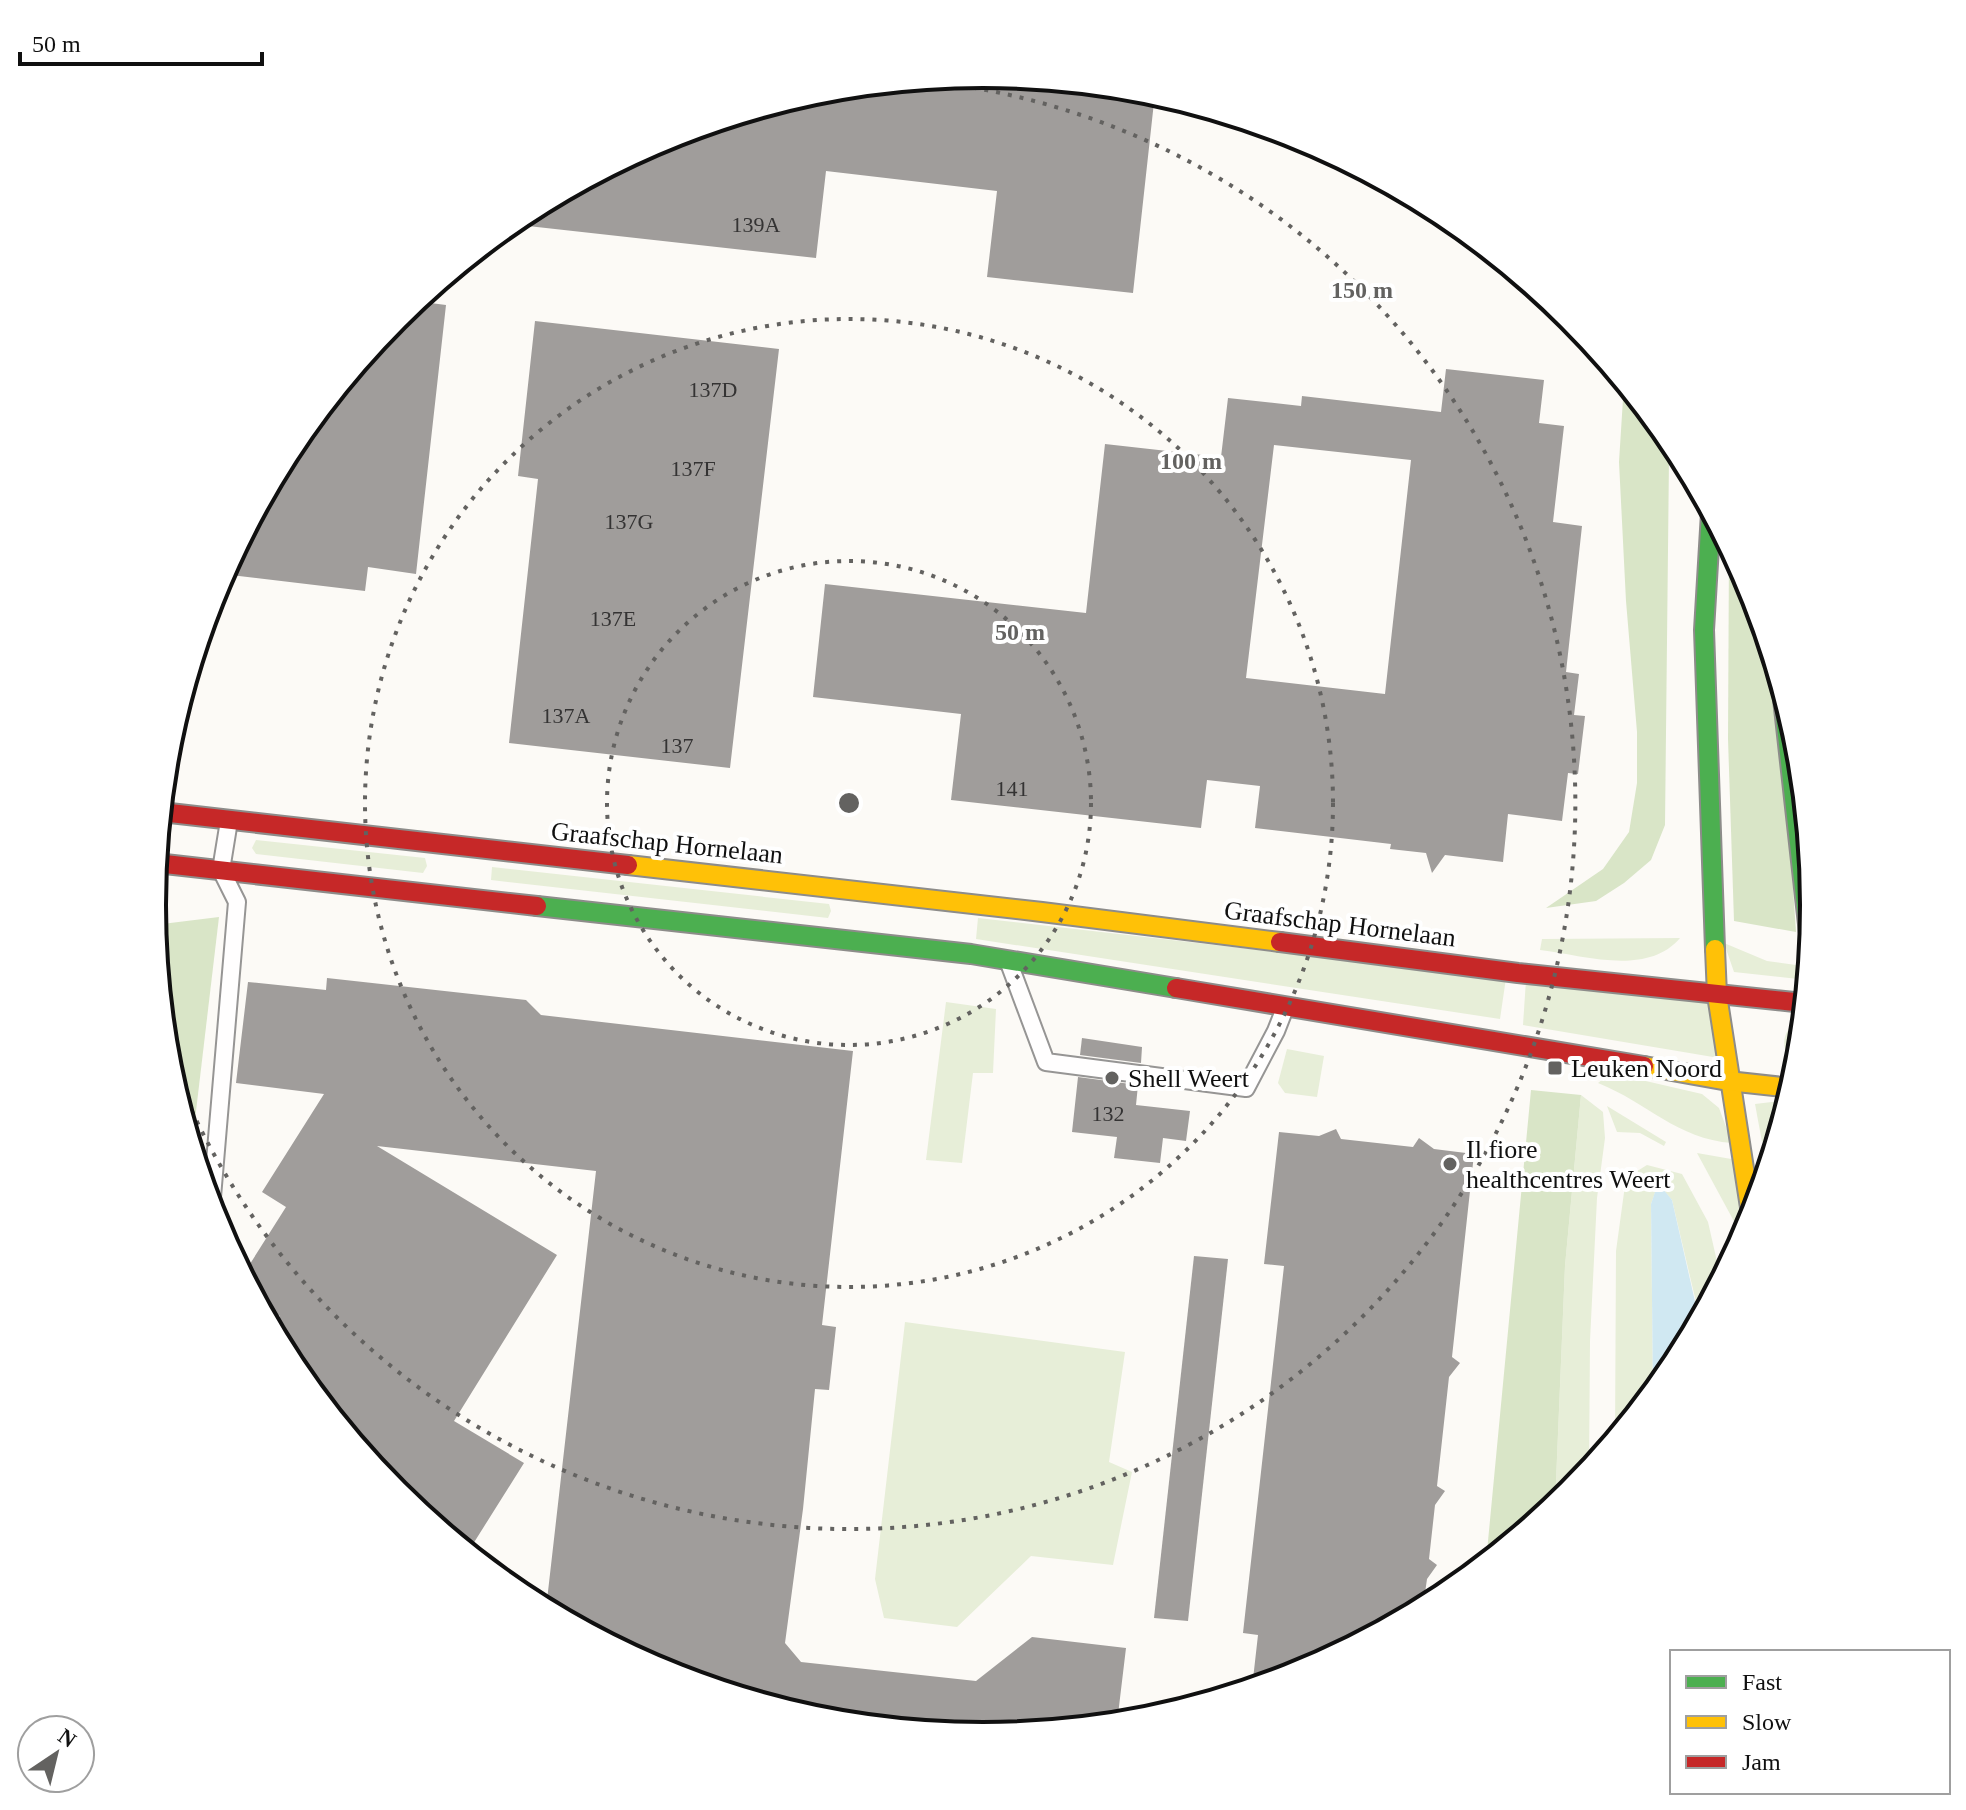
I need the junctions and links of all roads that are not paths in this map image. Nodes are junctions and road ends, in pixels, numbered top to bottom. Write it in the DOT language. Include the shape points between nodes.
graph roads {
  1 [pos="1710,532"];
  2 [pos="172,813"];
  3 [pos="229,819"];
  4 [pos="168,864"];
  5 [pos="221,870"];
  6 [pos="1008,961"];
  7 [pos="1717,995"];
  8 [pos="1794,1002"];
  9 [pos="1286,1005"];
  10 [pos="1728,1081"];
  11 [pos="1779,1087"];
  12 [pos="213,1180"];
  13 [pos="1747,1193"];
  1 -- 7 [label="street" via="1704,630"];
  2 -- 3 [label="street, Graafschap Hornelaan"];
  3 -- 5 [label="lane"];
  3 -- 7 [label="street, Graafschap Hornelaan" via="457,852"];
  4 -- 5 [label="street"];
  5 -- 6 [label="street" via="454,889 864,936"];
  5 -- 12 [label="lane" via="237,902"];
  6 -- 9 [label="street"];
  6 -- 9 [label="lane" via="1046,1062 1246,1088"];
  7 -- 8 [label="street, Graafschap Hornelaan"];
  7 -- 10 [label="street"];
  9 -- 10 [label="street"];
  10 -- 11 [label="street"];
  10 -- 13 [label="street"];
}
